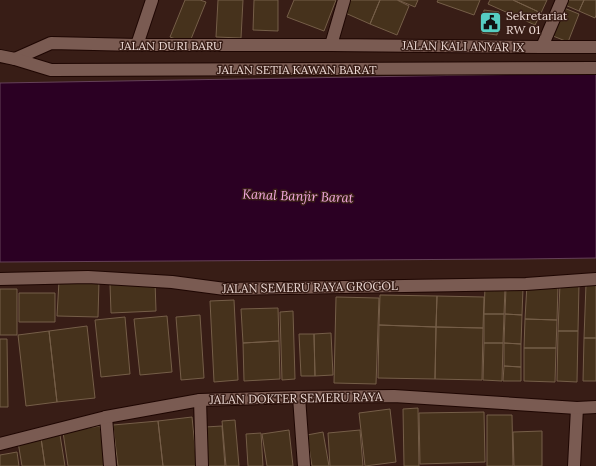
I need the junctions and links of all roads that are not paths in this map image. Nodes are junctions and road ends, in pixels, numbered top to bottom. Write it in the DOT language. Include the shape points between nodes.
graph roads {
  1 [pos="152,0"];
  2 [pos="344,0"];
  3 [pos="562,0"];
  4 [pos="331,44"];
  5 [pos="137,45"];
  6 [pos="542,47"];
  7 [pos="596,47"];
  8 [pos="0,56"];
  9 [pos="14,59"];
  10 [pos="596,68"];
  11 [pos="0,279"];
  12 [pos="596,279"];
  13 [pos="299,397"];
  14 [pos="200,400"];
  15 [pos="596,407"];
  16 [pos="577,408"];
  17 [pos="106,417"];
  18 [pos="0,444"];
  19 [pos="110,466"];
  20 [pos="202,466"];
  21 [pos="304,466"];
  22 [pos="574,466"];
  1 -- 5 [label="street"];
  2 -- 4 [label="street"];
  3 -- 6 [label="street"];
  4 -- 5 [label="street, JALAN DURI BARU"];
  4 -- 6 [label="street, JALAN KALI ANYAR IX"];
  5 -- 9 [label="street, JALAN DURI BARU" via="51,43"];
  6 -- 7 [label="street, JALAN KALI ANYAR IX"];
  8 -- 9 [label="street, JALAN SETIA KAWAN BARAT"];
  9 -- 10 [label="street, JALAN SETIA KAWAN BARAT" via="51,70"];
  11 -- 12 [label="street, JALAN SEMERU RAYA GROGOL" via="88,277 172,282 225,289 526,284"];
  13 -- 14 [label="street, JALAN DOKTER SEMERU RAYA"];
  13 -- 16 [label="street, JALAN DOKTER SEMERU RAYA" via="394,396"];
  13 -- 21 [label="street"];
  14 -- 17 [label="street, JALAN DOKTER SEMERU RAYA"];
  14 -- 20 [label="street"];
  15 -- 16 [label="street, JALAN DOKTER SEMERU RAYA"];
  16 -- 22 [label="street"];
  17 -- 18 [label="street, JALAN DOKTER SEMERU RAYA"];
  17 -- 19 [label="street"];
}
